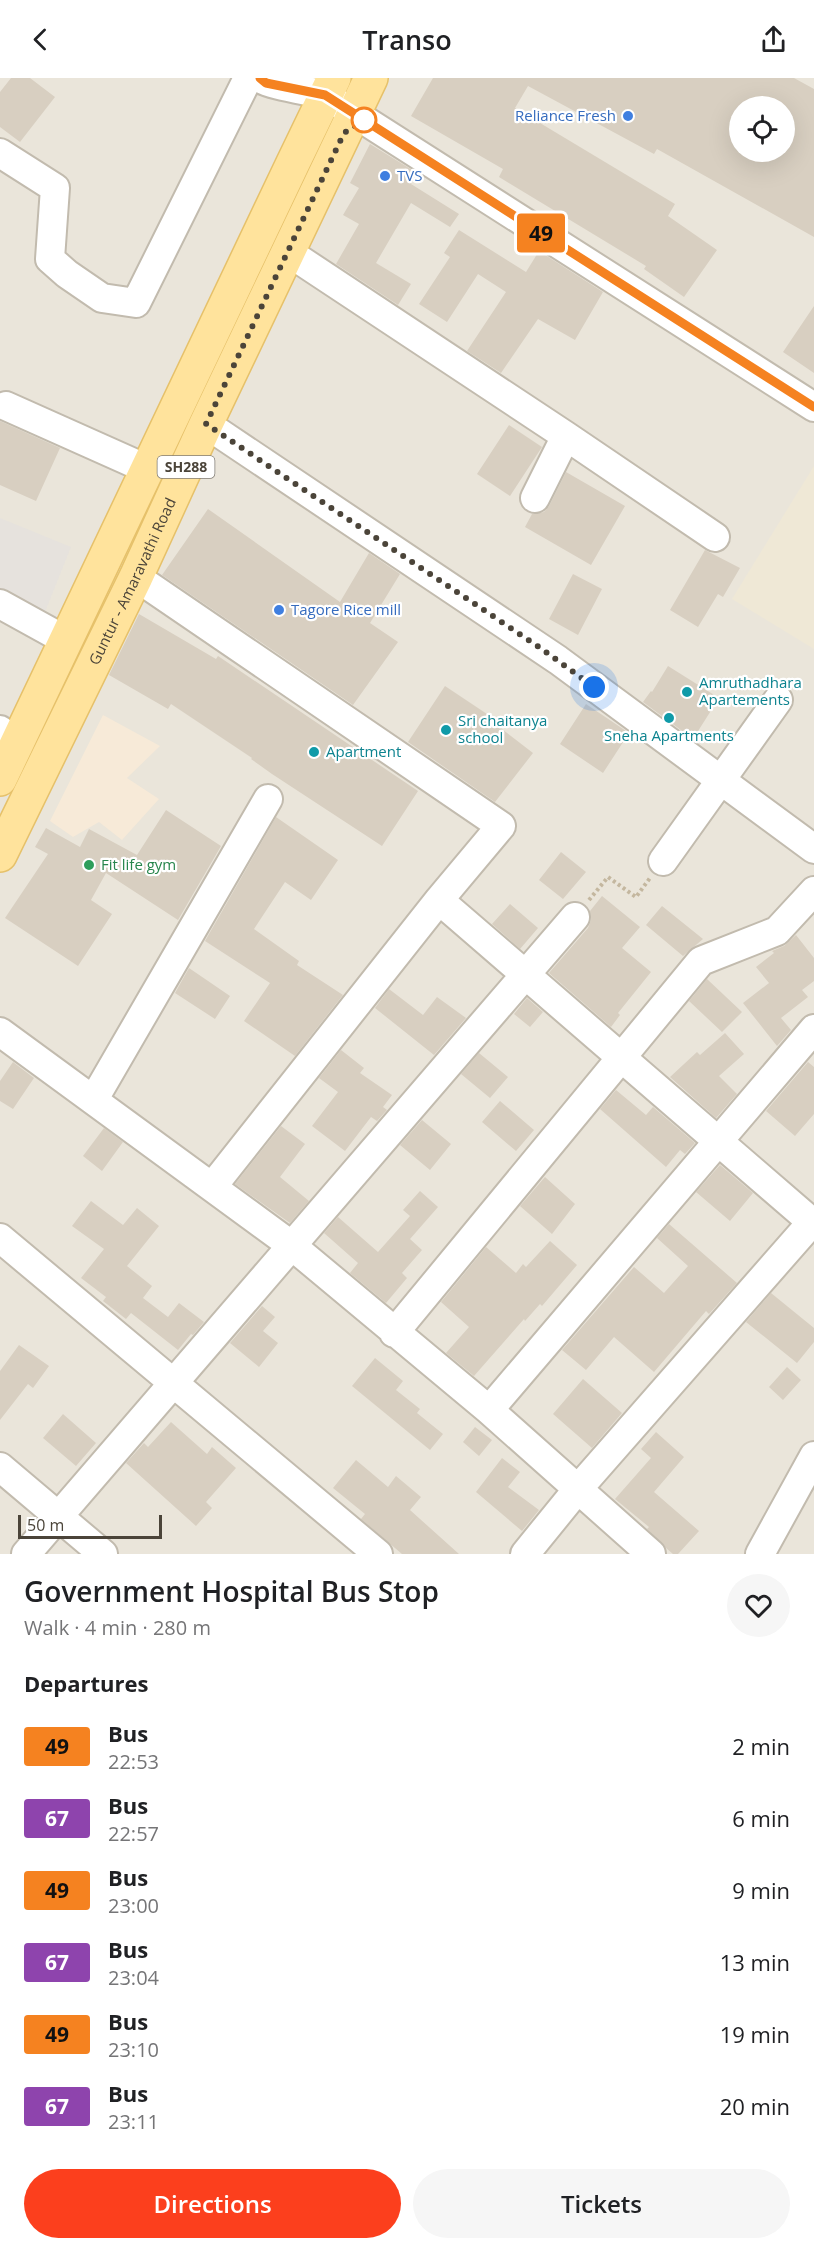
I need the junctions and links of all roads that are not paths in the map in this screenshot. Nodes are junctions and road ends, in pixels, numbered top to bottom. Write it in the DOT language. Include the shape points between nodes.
graph roads {
  1 [pos="248,78"];
  2 [pos="260,78"];
  3 [pos="371,78"];
  4 [pos="329,87"];
  5 [pos="354,114"];
  6 [pos="0,153"];
  7 [pos="288,252"];
  8 [pos="6,406"];
  9 [pos="814,407"];
  10 [pos="206,424"];
  11 [pos="567,436"];
  12 [pos="147,469"];
  13 [pos="535,498"];
  14 [pos="715,537"];
  15 [pos="136,578"];
  16 [pos="0,604"];
  17 [pos="68,641"];
  18 [pos="778,700"];
  19 [pos="9,736"];
  20 [pos="0,779"];
  21 [pos="721,781"];
  22 [pos="268,799"];
  23 [pos="814,849"];
  24 [pos="0,855"];
  25 [pos="663,861"];
  26 [pos="814,891"];
  27 [pos="439,900"];
  28 [pos="575,917"];
  29 [pos="527,974"];
  30 [pos="814,1029"];
  31 [pos="0,1032"];
  32 [pos="621,1058"];
  33 [pos="94,1099"];
  34 [pos="717,1142"];
  35 [pos="212,1187"];
  36 [pos="813,1223"];
  37 [pos="0,1238"];
  38 [pos="291,1245"];
  39 [pos="394,1333"];
  40 [pos="173,1382"];
  41 [pos="489,1410"];
  42 [pos="814,1456"];
  43 [pos="0,1467"];
  44 [pos="577,1490"];
  45 [pos="58,1516"];
  46 [pos="26,1554"];
  47 [pos="103,1554"];
  48 [pos="378,1554"];
  49 [pos="525,1554"];
  50 [pos="651,1554"];
  51 [pos="760,1554"];
  1 -- 6 [label="street" via="136,303 102,298 50,259 55,188"];
  2 -- 4 [label="street" via="266,83"];
  3 -- 5 [label="main road, Guntur - Amaravathi Road / SH288"];
  4 -- 5 [label="street"];
  4 -- 12 [label="main road, SH288"];
  5 -- 7 [label="main road, Guntur - Amaravathi Road / SH288"];
  5 -- 9 [label="street"];
  7 -- 10 [label="main road, Guntur - Amaravathi Road / SH288"];
  7 -- 11 [label="street"];
  8 -- 12 [label="street"];
  10 -- 15 [label="main road, Guntur - Amaravathi Road / SH288"];
  10 -- 21 [label="street" via="558,660"];
  11 -- 13 [label="street"];
  11 -- 14 [label="street"];
  12 -- 17 [label="main road, SH288"];
  15 -- 24 [label="main road, Guntur - Amaravathi Road / SH288"];
  15 -- 27 [label="street" via="501,826"];
  16 -- 17 [label="street"];
  17 -- 19 [label="main road, SH288"];
  18 -- 21 [label="street"];
  19 -- 20 [label="main road, SH288"];
  21 -- 23 [label="street"];
  21 -- 25 [label="street"];
  22 -- 33 [label="street"];
  26 -- 32 [label="street" via="777,931 701,961"];
  27 -- 29 [label="street"];
  27 -- 35 [label="street"];
  28 -- 29 [label="street"];
  29 -- 32 [label="street"];
  29 -- 38 [label="street"];
  30 -- 34 [label="street"];
  31 -- 33 [label="street"];
  32 -- 34 [label="street"];
  32 -- 39 [label="street"];
  33 -- 35 [label="street"];
  34 -- 36 [label="street"];
  34 -- 41 [label="street"];
  35 -- 38 [label="street"];
  36 -- 44 [label="street"];
  37 -- 40 [label="street"];
  38 -- 39 [label="street"];
  38 -- 40 [label="street"];
  39 -- 41 [label="street"];
  40 -- 45 [label="street"];
  40 -- 48 [label="street"];
  41 -- 44 [label="street"];
  42 -- 51 [label="street"];
  43 -- 45 [label="street"];
  44 -- 49 [label="street"];
  44 -- 50 [label="street"];
  45 -- 46 [label="street"];
  45 -- 47 [label="street"];
}
